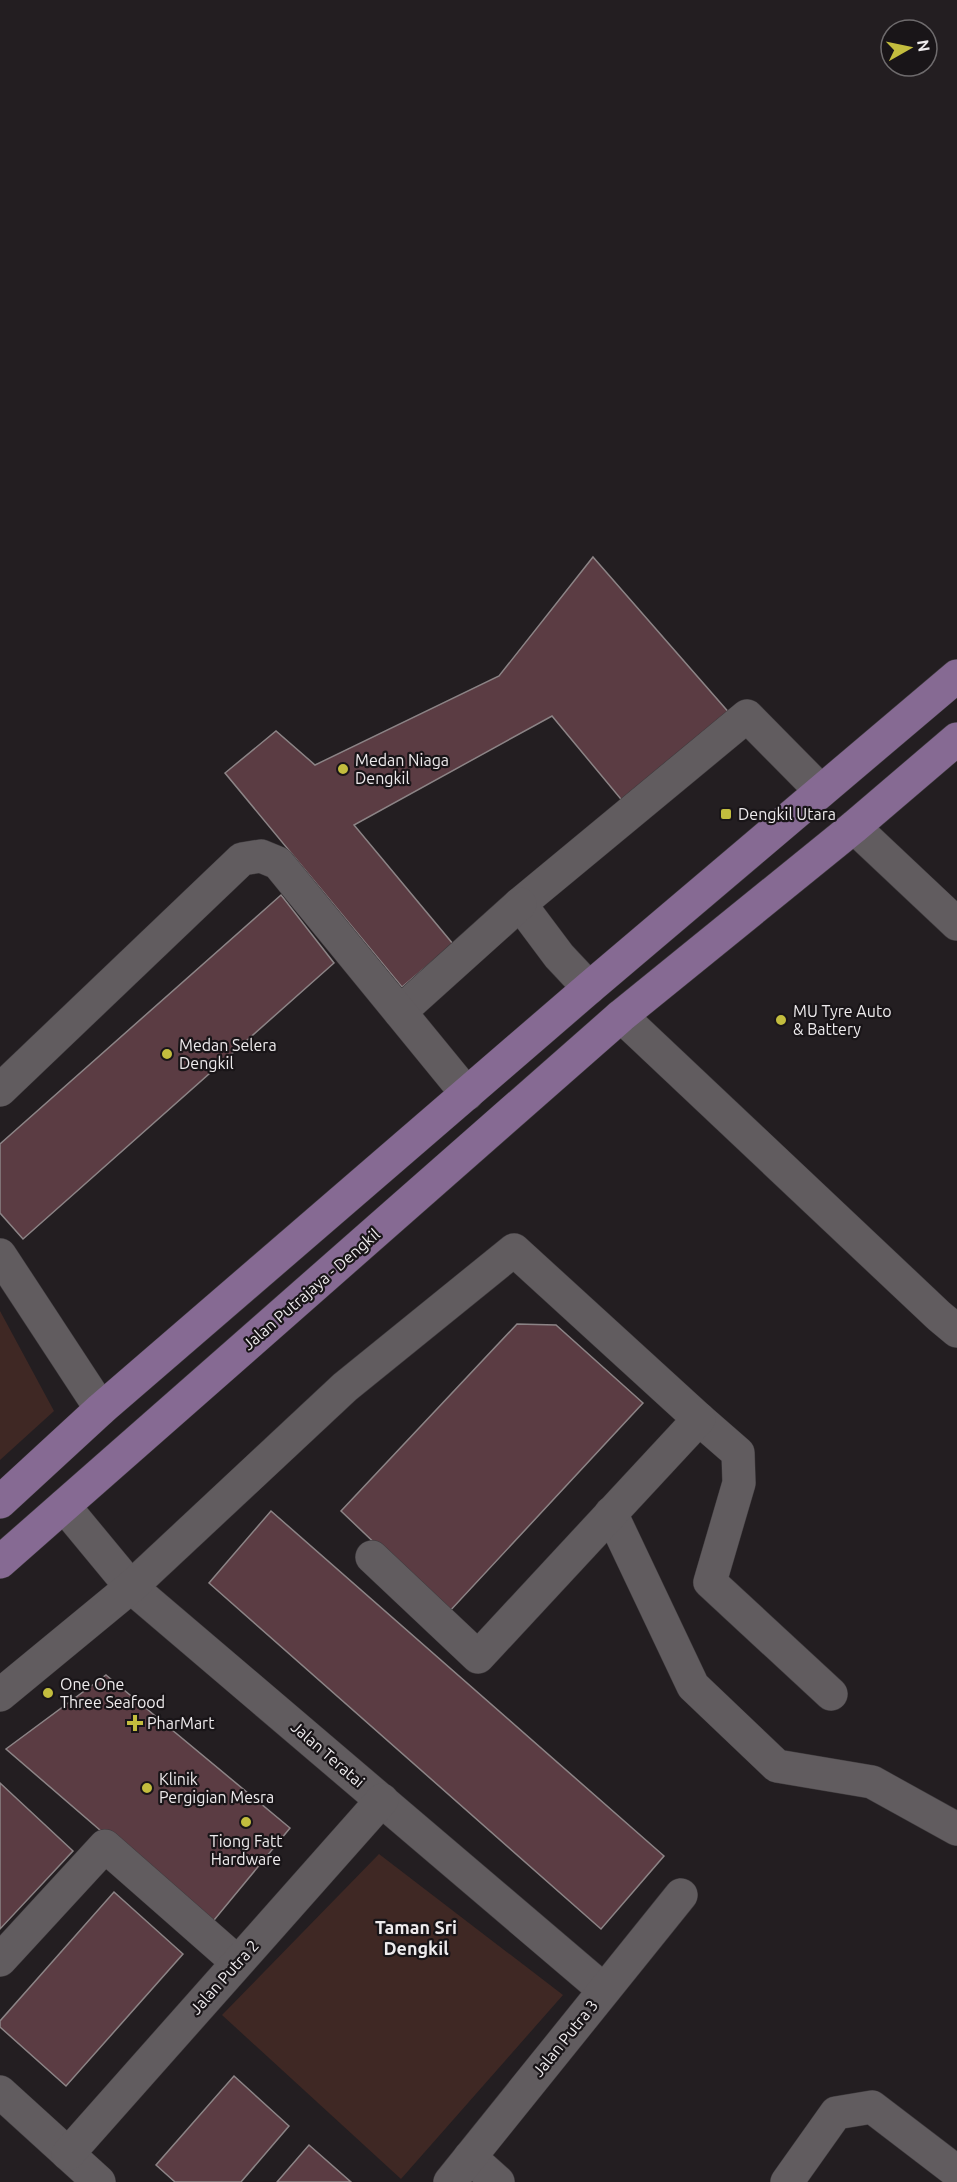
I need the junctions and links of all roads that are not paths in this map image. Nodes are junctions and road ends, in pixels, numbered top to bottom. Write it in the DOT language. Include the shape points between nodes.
graph roads {
  1 [pos="957,676"];
  2 [pos="957,739"];
  3 [pos="821,791"];
  4 [pos="854,827"];
  5 [pos="520,904"];
  6 [pos="957,924"];
  7 [pos="589,988"];
  8 [pos="400,1012"];
  9 [pos="621,1016"];
  10 [pos="0,1089"];
  11 [pos="467,1094"];
  12 [pos="0,1255"];
  13 [pos="957,1330"];
  14 [pos="101,1409"];
  15 [pos="699,1419"];
  16 [pos="0,1502"];
  17 [pos="64,1506"];
  18 [pos="611,1513"];
  19 [pos="372,1557"];
  20 [pos="0,1562"];
  21 [pos="131,1587"];
  22 [pos="831,1694"];
  23 [pos="0,1695"];
  24 [pos="382,1800"];
  25 [pos="957,1829"];
  26 [pos="681,1895"];
  27 [pos="0,1960"];
  28 [pos="237,1962"];
  29 [pos="604,1990"];
  30 [pos="0,2092"];
  31 [pos="68,2154"];
  32 [pos="470,2157"];
  33 [pos="957,2172"];
  34 [pos="99,2182"];
  35 [pos="450,2182"];
  36 [pos="498,2182"];
  37 [pos="787,2182"];
  1 -- 3 [label="main road"];
  2 -- 4 [label="main road, Jalan Putrajaya - Dengkil"];
  3 -- 5 [label="street" via="747,716"];
  3 -- 7 [label="main road"];
  4 -- 6 [label="street"];
  4 -- 9 [label="main road, Jalan Putrajaya - Dengkil"];
  5 -- 7 [label="street"];
  5 -- 8 [label="street"];
  7 -- 11 [label="main road"];
  8 -- 10 [label="street" via="278,863 261,856 242,859"];
  8 -- 11 [label="street"];
  9 -- 13 [label="street"];
  9 -- 17 [label="main road, Jalan Putrajaya - Dengkil"];
  11 -- 14 [label="main road"];
  12 -- 14 [label="street"];
  14 -- 16 [label="main road"];
  15 -- 18 [label="street"];
  15 -- 21 [label="street" via="514,1250 345,1387"];
  15 -- 22 [label="street" via="738,1453 739,1483 710,1582"];
  17 -- 20 [label="main road, Jalan Putrajaya - Dengkil"];
  17 -- 21 [label="street, Jalan Teratai"];
  18 -- 19 [label="street" via="478,1657"];
  18 -- 25 [label="street" via="693,1686 777,1766 872,1782"];
  21 -- 23 [label="street"];
  21 -- 24 [label="street, Jalan Teratai"];
  24 -- 28 [label="street, Jalan Putra 2"];
  24 -- 29 [label="street, Jalan Teratai"];
  26 -- 29 [label="street, Jalan Putra 3"];
  27 -- 28 [label="street" via="105,1846"];
  28 -- 31 [label="street, Jalan Putra 2"];
  29 -- 32 [label="street, Jalan Putra 3"];
  30 -- 31 [label="street"];
  31 -- 34 [label="street"];
  32 -- 35 [label="street, Jalan Putra 3"];
  32 -- 36 [label="street"];
  33 -- 37 [label="street" via="872,2108 836,2113"];
}
